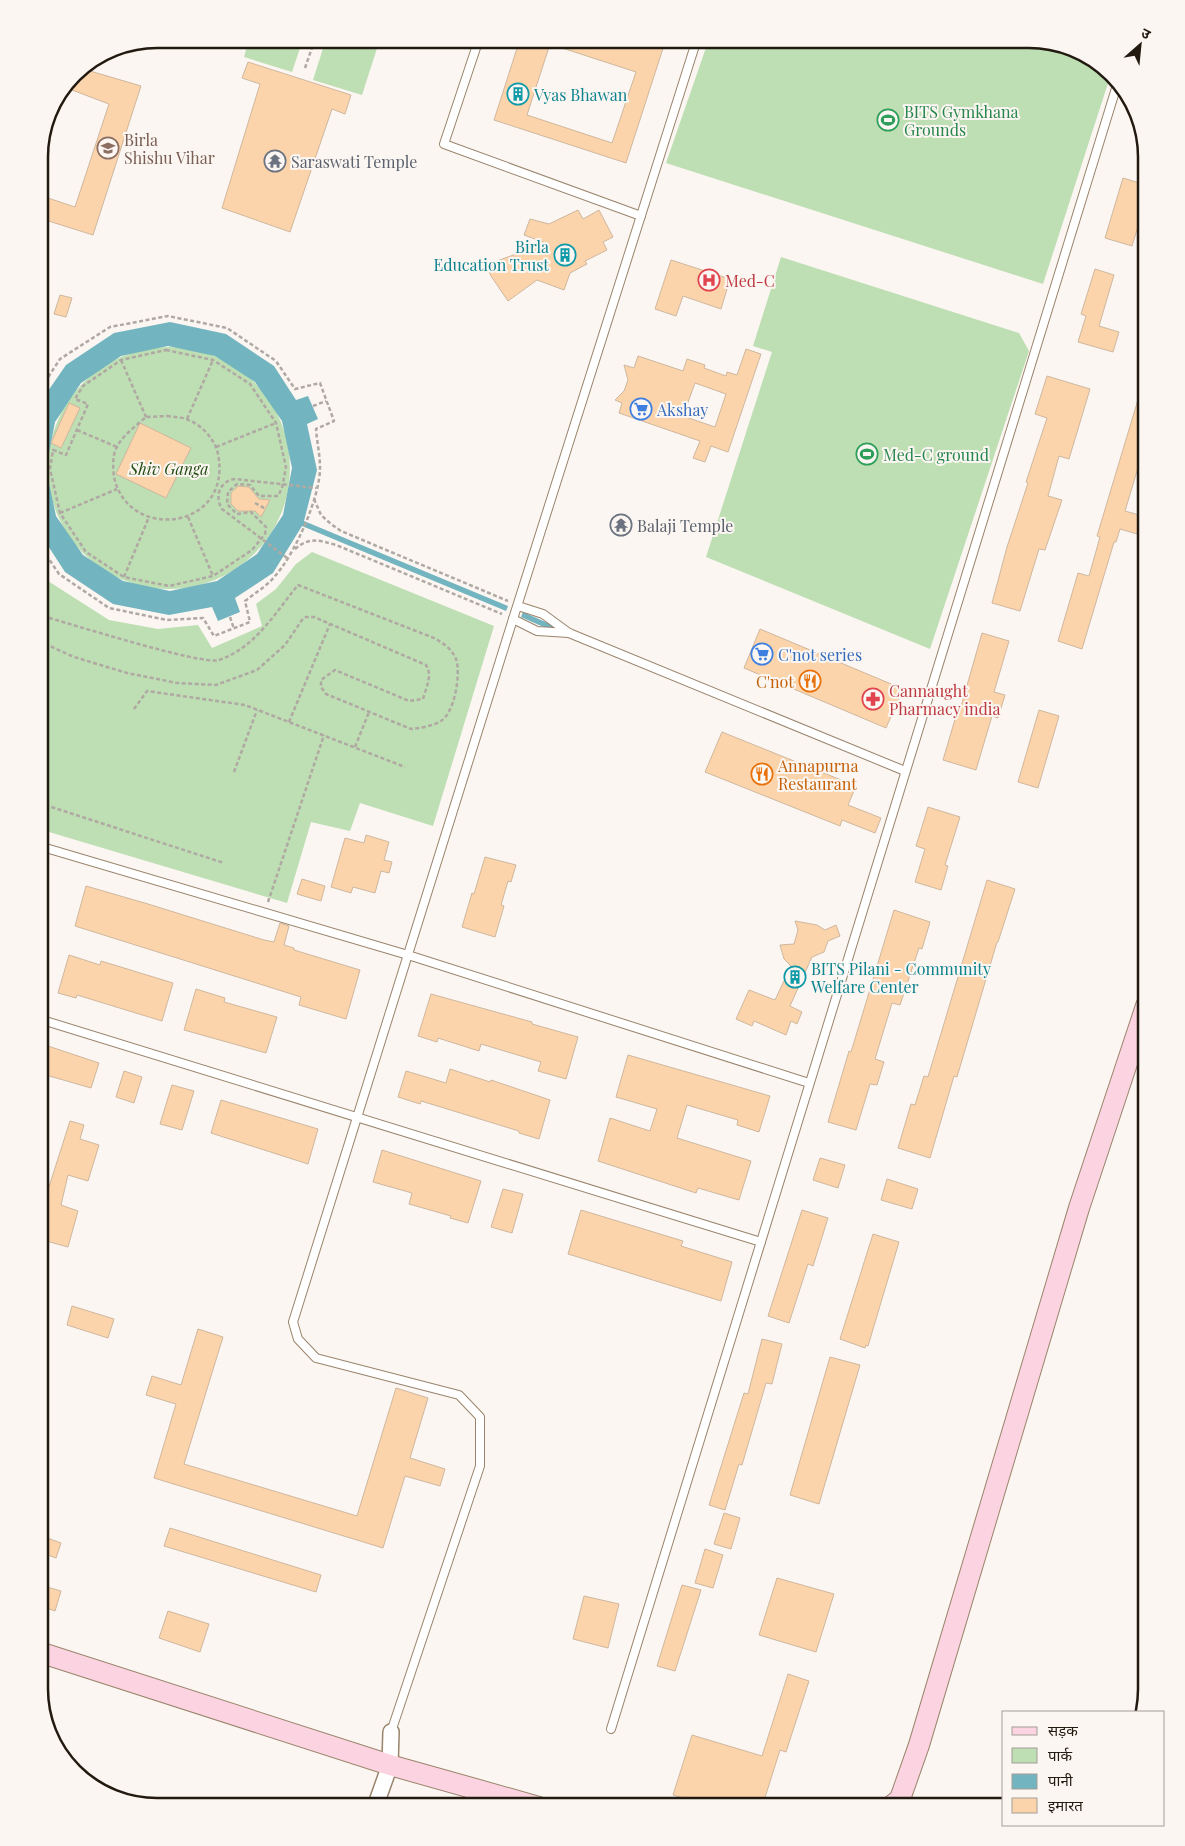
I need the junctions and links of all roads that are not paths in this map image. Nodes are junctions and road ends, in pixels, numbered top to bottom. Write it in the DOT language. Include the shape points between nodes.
graph roads {
  1 [pos="476,48"];
  2 [pos="695,48"];
  3 [pos="1116,92"];
  4 [pos="642,216"];
  5 [pos="518,606"];
  6 [pos="513,619"];
  7 [pos="569,633"];
  8 [pos="905,771"];
  9 [pos="48,849"];
  10 [pos="408,955"];
  11 [pos="48,1022"];
  12 [pos="1138,1030"];
  13 [pos="809,1083"];
  14 [pos="357,1118"];
  15 [pos="760,1242"];
  16 [pos="48,1655"];
  17 [pos="611,1729"];
  18 [pos="391,1732"];
  19 [pos="390,1765"];
  20 [pos="378,1798"];
  21 [pos="507,1798"];
  22 [pos="900,1798"];
  1 -- 4 [label="lane" via="444,144"];
  2 -- 4 [label="lane"];
  3 -- 8 [label="lane"];
  4 -- 5 [label="lane"];
  5 -- 6 [label="lane"];
  5 -- 7 [label="lane" via="544,614"];
  6 -- 7 [label="lane" via="537,631"];
  6 -- 10 [label="lane"];
  7 -- 8 [label="lane"];
  8 -- 13 [label="lane"];
  9 -- 10 [label="lane"];
  10 -- 13 [label="lane"];
  10 -- 14 [label="lane"];
  11 -- 14 [label="lane"];
  12 -- 22 [label="street" via="1079,1208"];
  13 -- 15 [label="lane"];
  14 -- 15 [label="lane"];
  14 -- 18 [label="lane" via="293,1322 298,1339 316,1358 460,1395 480,1416 480,1466"];
  15 -- 17 [label="lane"];
  16 -- 19 [label="street"];
  18 -- 19 [label="street"];
  19 -- 20 [label="street"];
  19 -- 21 [label="street"];
}
